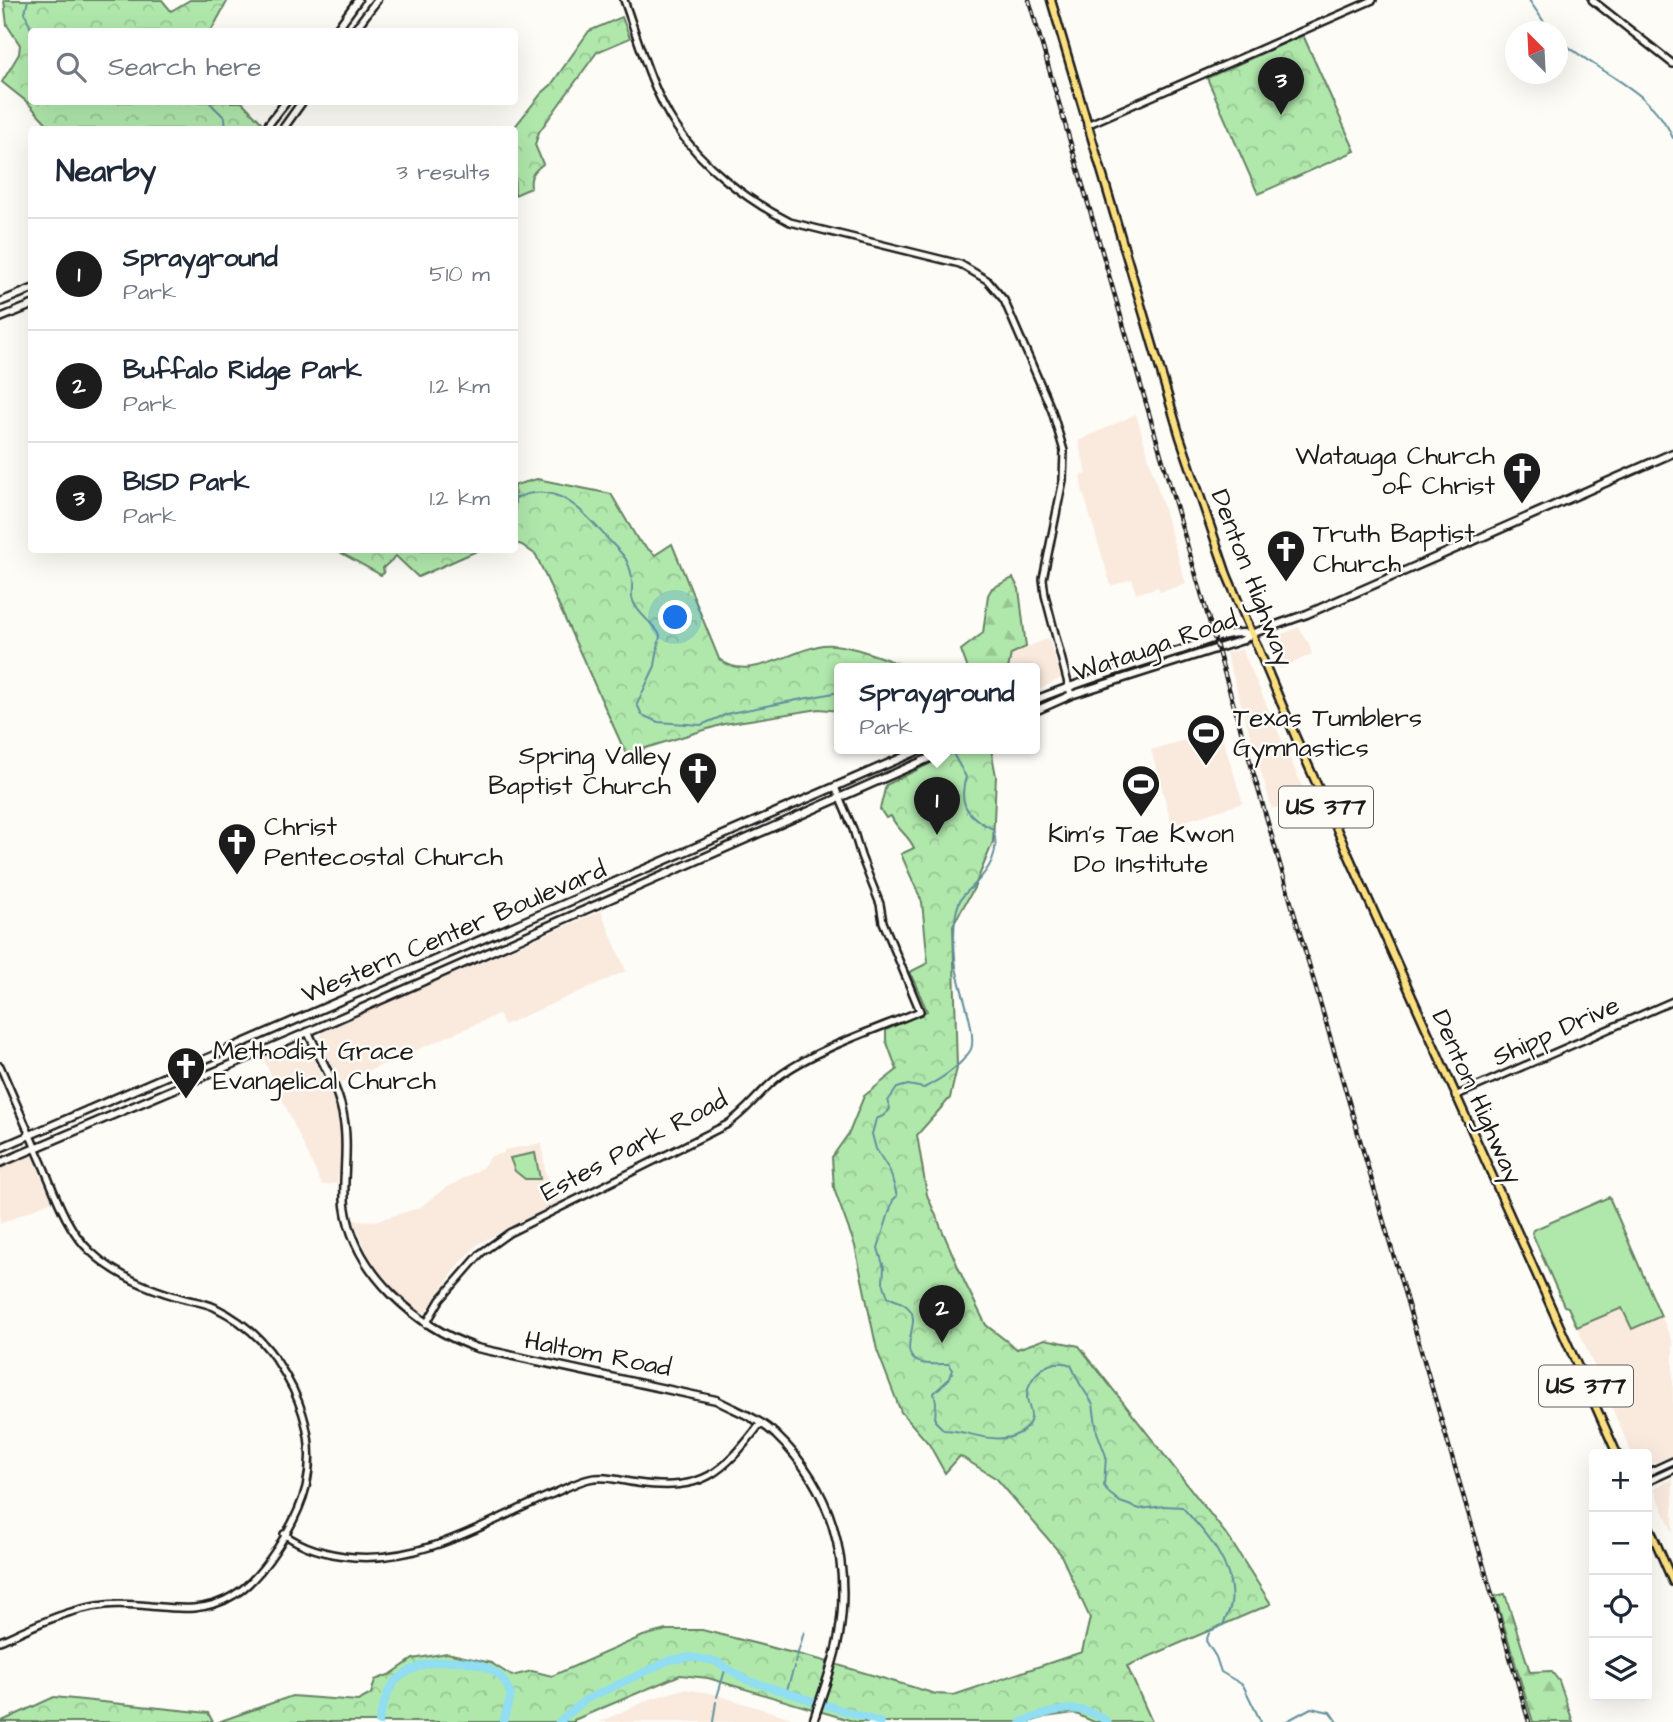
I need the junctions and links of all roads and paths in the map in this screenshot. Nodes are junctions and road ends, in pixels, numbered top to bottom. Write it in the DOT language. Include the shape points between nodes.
graph roads {
  1 [pos="358,0"];
  2 [pos="377,0"];
  3 [pos="624,0"];
  4 [pos="1051,0"];
  5 [pos="1373,0"];
  6 [pos="1592,0"];
  7 [pos="338,28"];
  8 [pos="356,28"];
  9 [pos="1673,64"];
  10 [pos="284,105"];
  11 [pos="300,105"];
  12 [pos="1087,125"];
  13 [pos="267,126"];
  14 [pos="285,126"];
  15 [pos="28,291"];
  16 [pos="0,302"];
  17 [pos="28,307"];
  18 [pos="0,318"];
  19 [pos="1673,453"];
  20 [pos="1251,634"];
  21 [pos="1070,686"];
  22 [pos="1071,695"];
  23 [pos="1040,698"];
  24 [pos="1040,709"];
  25 [pos="911,754"];
  26 [pos="938,754"];
  27 [pos="869,773"];
  28 [pos="873,784"];
  29 [pos="835,787"];
  30 [pos="840,799"];
  31 [pos="1673,1001"];
  32 [pos="317,1012"];
  33 [pos="288,1025"];
  34 [pos="308,1032"];
  35 [pos="247,1043"];
  36 [pos="265,1050"];
  37 [pos="234,1062"];
  38 [pos="0,1066"];
  39 [pos="1455,1096"];
  40 [pos="30,1136"];
  41 [pos="0,1148"];
  42 [pos="36,1148"];
  43 [pos="0,1163"];
  44 [pos="426,1324"];
  45 [pos="761,1423"];
  46 [pos="1615,1449"];
  47 [pos="1673,1461"];
  48 [pos="1673,1470"];
  49 [pos="1652,1471"];
  50 [pos="1652,1480"];
  51 [pos="284,1534"];
  52 [pos="1652,1534"];
  53 [pos="1673,1582"];
  54 [pos="0,1641"];
  55 [pos="813,1722"];
  1 -- 7 [label="main road"];
  2 -- 8 [label="main road"];
  3 -- 21 [label="street" via="674,125 695,152 741,191 790,222 960,264 987,280 1004,300 1052,411 1064,451 1044,579"];
  4 -- 12 [label="main road, Denton Highway / US 377"];
  5 -- 12 [label="street"];
  6 -- 9 [label="street"];
  10 -- 13 [label="main road"];
  11 -- 14 [label="main road"];
  12 -- 20 [label="main road, Denton Highway / US 377" via="1180,437 1214,542"];
  15 -- 16 [label="main road"];
  17 -- 18 [label="main road"];
  19 -- 20 [label="main road, Watauga Road" via="1307,614"];
  20 -- 21 [label="main road" via="1241,632"];
  20 -- 22 [label="main road, Watauga Road" via="1217,650"];
  20 -- 39 [label="main road, Denton Highway / US 377"];
  21 -- 22 [label="street"];
  21 -- 23 [label="main road"];
  22 -- 24 [label="main road, Watauga Road"];
  25 -- 27 [label="main road, Western Center Boulevard"];
  26 -- 28 [label="main road"];
  27 -- 28 [label="main road"];
  27 -- 29 [label="main road, Western Center Boulevard"];
  28 -- 30 [label="main road"];
  29 -- 30 [label="street"];
  29 -- 32 [label="main road, Western Center Boulevard"];
  30 -- 34 [label="main road, Western Center Boulevard"];
  30 -- 44 [label="street, Estes Park Road" via="920,1011 803,1062 779,1077 726,1125 509,1233 481,1253 440,1300"];
  31 -- 39 [label="street, Shipp Drive"];
  32 -- 33 [label="main road, Western Center Boulevard"];
  32 -- 34 [label="main road"];
  33 -- 34 [label="main road"];
  33 -- 35 [label="main road, Western Center Boulevard"];
  34 -- 36 [label="main road, Western Center Boulevard"];
  34 -- 44 [label="main road, Haltom Road" via="343,1115 345,1203 355,1239 386,1288"];
  35 -- 36 [label="main road"];
  35 -- 37 [label="main road"];
  35 -- 40 [label="main road, Western Center Boulevard"];
  36 -- 37 [label="main road, Western Center Boulevard"];
  37 -- 42 [label="main road, Western Center Boulevard"];
  38 -- 40 [label="street"];
  39 -- 46 [label="main road, Denton Highway / US 377"];
  40 -- 41 [label="main road, Western Center Boulevard"];
  40 -- 42 [label="street"];
  42 -- 43 [label="main road, Western Center Boulevard"];
  42 -- 51 [label="street" via="64,1215 91,1252 145,1286 212,1306 258,1336 273,1354 301,1408 309,1435 310,1465 303,1498"];
  44 -- 45 [label="main road, Haltom Road" via="477,1349 716,1400"];
  45 -- 51 [label="street" via="732,1459 703,1479 668,1486 591,1478 455,1539 402,1555 365,1558 329,1554"];
  45 -- 55 [label="main road, Haltom Road" via="807,1472 838,1541 843,1601 839,1637"];
  47 -- 49 [label="street"];
  48 -- 50 [label="street"];
  51 -- 54 [label="street" via="258,1575 234,1596 216,1603 186,1609 123,1604 75,1610"];
  52 -- 53 [label="main road"];
}
